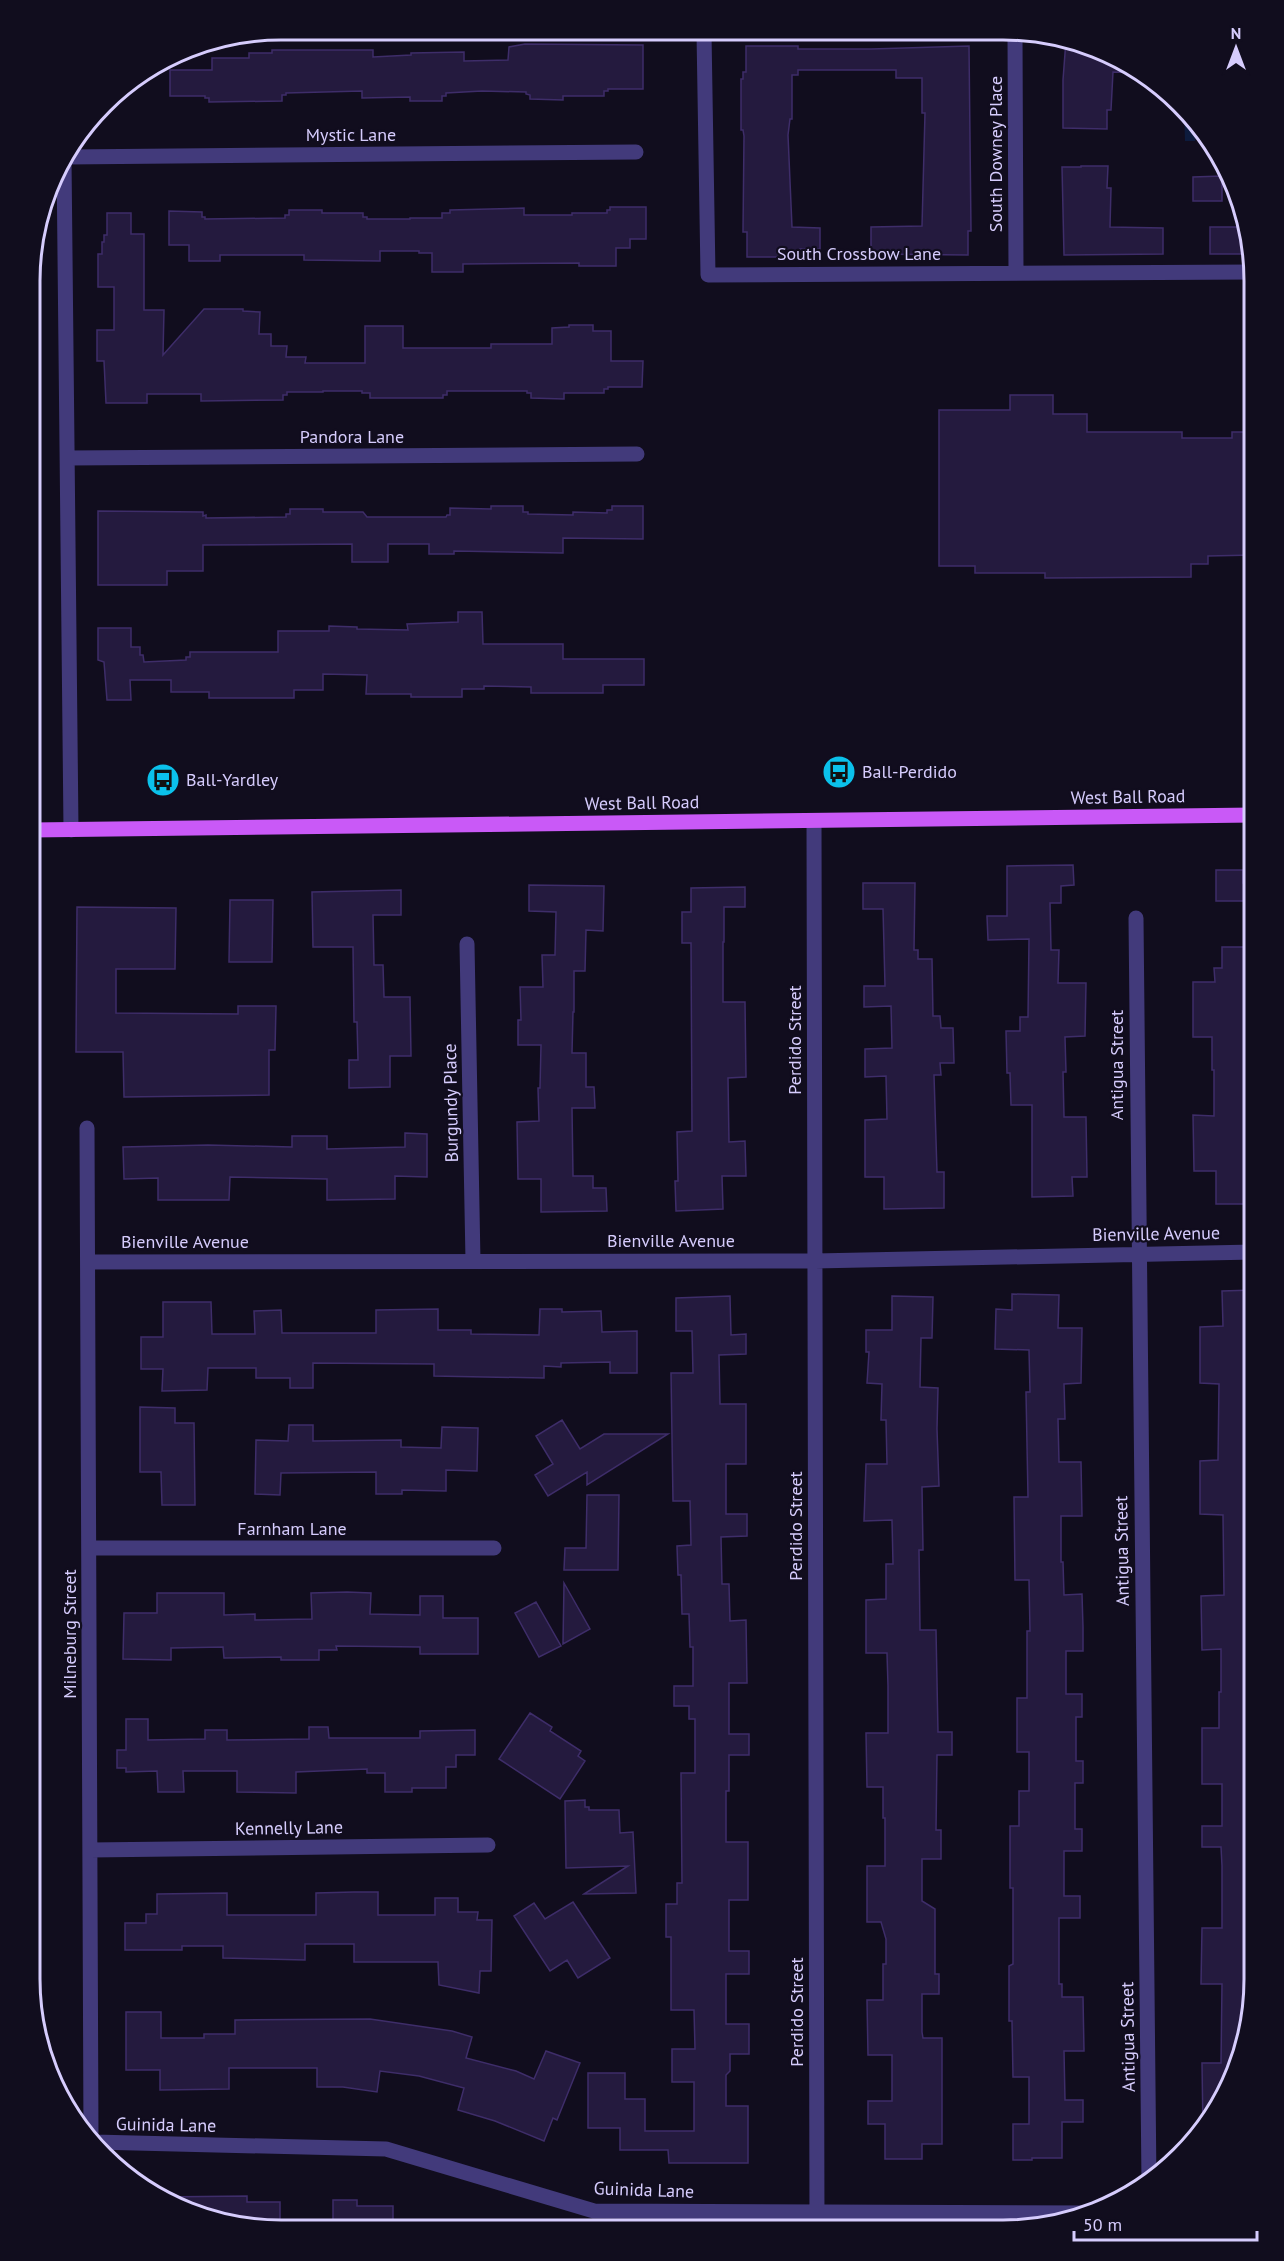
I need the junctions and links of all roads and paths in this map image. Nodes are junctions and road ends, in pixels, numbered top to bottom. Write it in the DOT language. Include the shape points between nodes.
graph roads {
  1 [pos="704,40"];
  2 [pos="1015,41"];
  3 [pos="636,152"];
  4 [pos="75,158"];
  5 [pos="65,175"];
  6 [pos="1243,272"];
  7 [pos="1016,273"];
  8 [pos="637,454"];
  9 [pos="68,458"];
  10 [pos="1244,815"];
  11 [pos="814,820"];
  12 [pos="40,830"];
  13 [pos="71,830"];
  14 [pos="1136,918"];
  15 [pos="467,944"];
  16 [pos="87,1128"];
  17 [pos="1244,1252"];
  18 [pos="1138,1253"];
  19 [pos="473,1261"];
  20 [pos="815,1261"];
  21 [pos="88,1262"];
  22 [pos="89,1548"];
  23 [pos="494,1548"];
  24 [pos="488,1845"];
  25 [pos="90,1850"];
  26 [pos="92,2128"];
  27 [pos="102,2141"];
  28 [pos="1149,2171"];
  29 [pos="817,2211"];
  30 [pos="1062,2213"];
  31 [pos="817,2220"];
  1 -- 7 [label="street, South Crossbow Lane" via="708,274"];
  2 -- 7 [label="street, South Downey Place"];
  3 -- 4 [label="street, Mystic Lane"];
  5 -- 9 [label="street"];
  6 -- 7 [label="street, South Crossbow Lane"];
  8 -- 9 [label="street, Pandora Lane"];
  9 -- 13 [label="street"];
  10 -- 11 [label="main road, West Ball Road"];
  11 -- 13 [label="main road, West Ball Road"];
  11 -- 20 [label="street, Perdido Street"];
  12 -- 13 [label="main road, West Ball Road"];
  14 -- 18 [label="street, Antigua Street"];
  15 -- 19 [label="street, Burgundy Place"];
  16 -- 21 [label="street, Milneburg Street"];
  17 -- 18 [label="street, Bienville Avenue"];
  18 -- 20 [label="street, Bienville Avenue"];
  18 -- 28 [label="street, Antigua Street"];
  19 -- 20 [label="street, Bienville Avenue"];
  19 -- 21 [label="street, Bienville Avenue"];
  20 -- 29 [label="street, Perdido Street"];
  21 -- 22 [label="street, Milneburg Street"];
  22 -- 23 [label="street, Farnham Lane"];
  22 -- 25 [label="street, Milneburg Street"];
  24 -- 25 [label="street, Kennelly Lane"];
  25 -- 26 [label="street, Milneburg Street"];
  27 -- 29 [label="street, Guinida Lane" via="386,2149 594,2211"];
  29 -- 30 [label="street, Guinida Lane"];
  29 -- 31 [label="street, Perdido Street"];
}
